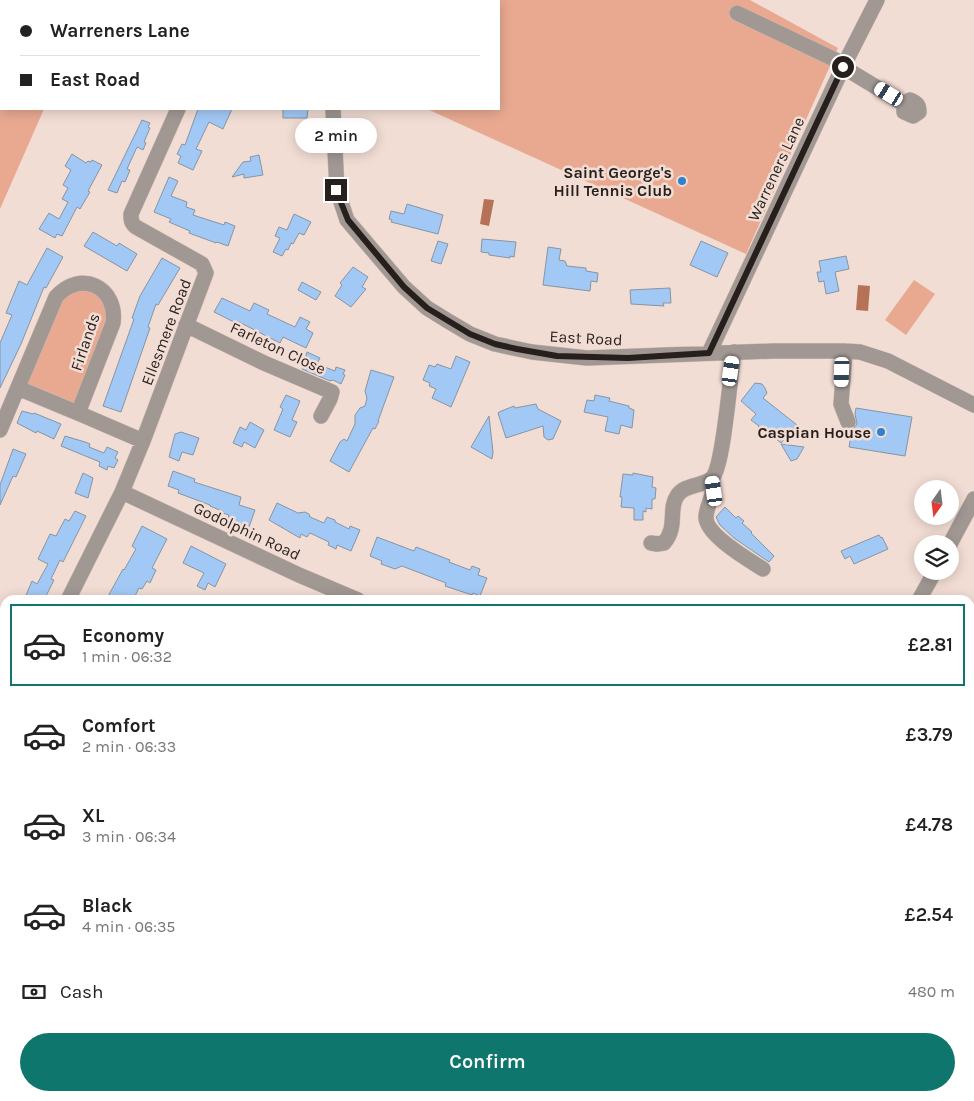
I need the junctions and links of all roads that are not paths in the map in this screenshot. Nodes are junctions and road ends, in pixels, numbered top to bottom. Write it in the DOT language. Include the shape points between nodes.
graph roads {
  1 [pos="877,0"];
  2 [pos="737,13"];
  3 [pos="844,66"];
  4 [pos="904,104"];
  5 [pos="178,110"];
  6 [pos="332,110"];
  7 [pos="186,324"];
  8 [pos="845,351"];
  9 [pos="734,352"];
  10 [pos="709,353"];
  11 [pos="18,388"];
  12 [pos="974,405"];
  13 [pos="78,413"];
  14 [pos="322,416"];
  15 [pos="848,422"];
  16 [pos="0,430"];
  17 [pos="143,441"];
  18 [pos="712,478"];
  19 [pos="122,492"];
  20 [pos="974,498"];
  21 [pos="953,535"];
  22 [pos="651,542"];
  23 [pos="763,569"];
  24 [pos="922,580"];
  25 [pos="930,580"];
  26 [pos="70,595"];
  27 [pos="346,595"];
  28 [pos="919,595"];
  29 [pos="922,595"];
  1 -- 3 [label="street, Warreners Lane"];
  2 -- 3 [label="street"];
  3 -- 4 [label="street"];
  3 -- 10 [label="street, Warreners Lane"];
  5 -- 7 [label="street, Ellesmere Road" via="131,220 136,227 205,268 204,283"];
  6 -- 10 [label="street, East Road" via="336,190 348,220 404,287 427,308 470,334 517,349 587,358"];
  7 -- 14 [label="street, Farleton Close" via="332,392"];
  7 -- 17 [label="street, Ellesmere Road"];
  8 -- 9 [label="street, East Road"];
  8 -- 12 [label="street, East Road" via="888,361"];
  8 -- 15 [label="street" via="841,404"];
  9 -- 10 [label="street, East Road"];
  9 -- 18 [label="street" via="722,442"];
  11 -- 13 [label="street"];
  11 -- 13 [label="street, Firlands" via="56,297 74,284 91,284 110,298 114,315"];
  11 -- 16 [label="street, Firlands"];
  13 -- 17 [label="street"];
  17 -- 19 [label="street, Ellesmere Road"];
  18 -- 22 [label="street" via="680,492 676,498 671,534 664,543"];
  18 -- 23 [label="street" via="714,491 706,514 708,526 732,549"];
  19 -- 26 [label="street, Ellesmere Road"];
  19 -- 27 [label="street, Godolphin Road"];
  20 -- 21 [label="street"];
  24 -- 28 [label="street"];
  25 -- 29 [label="street"];
}
